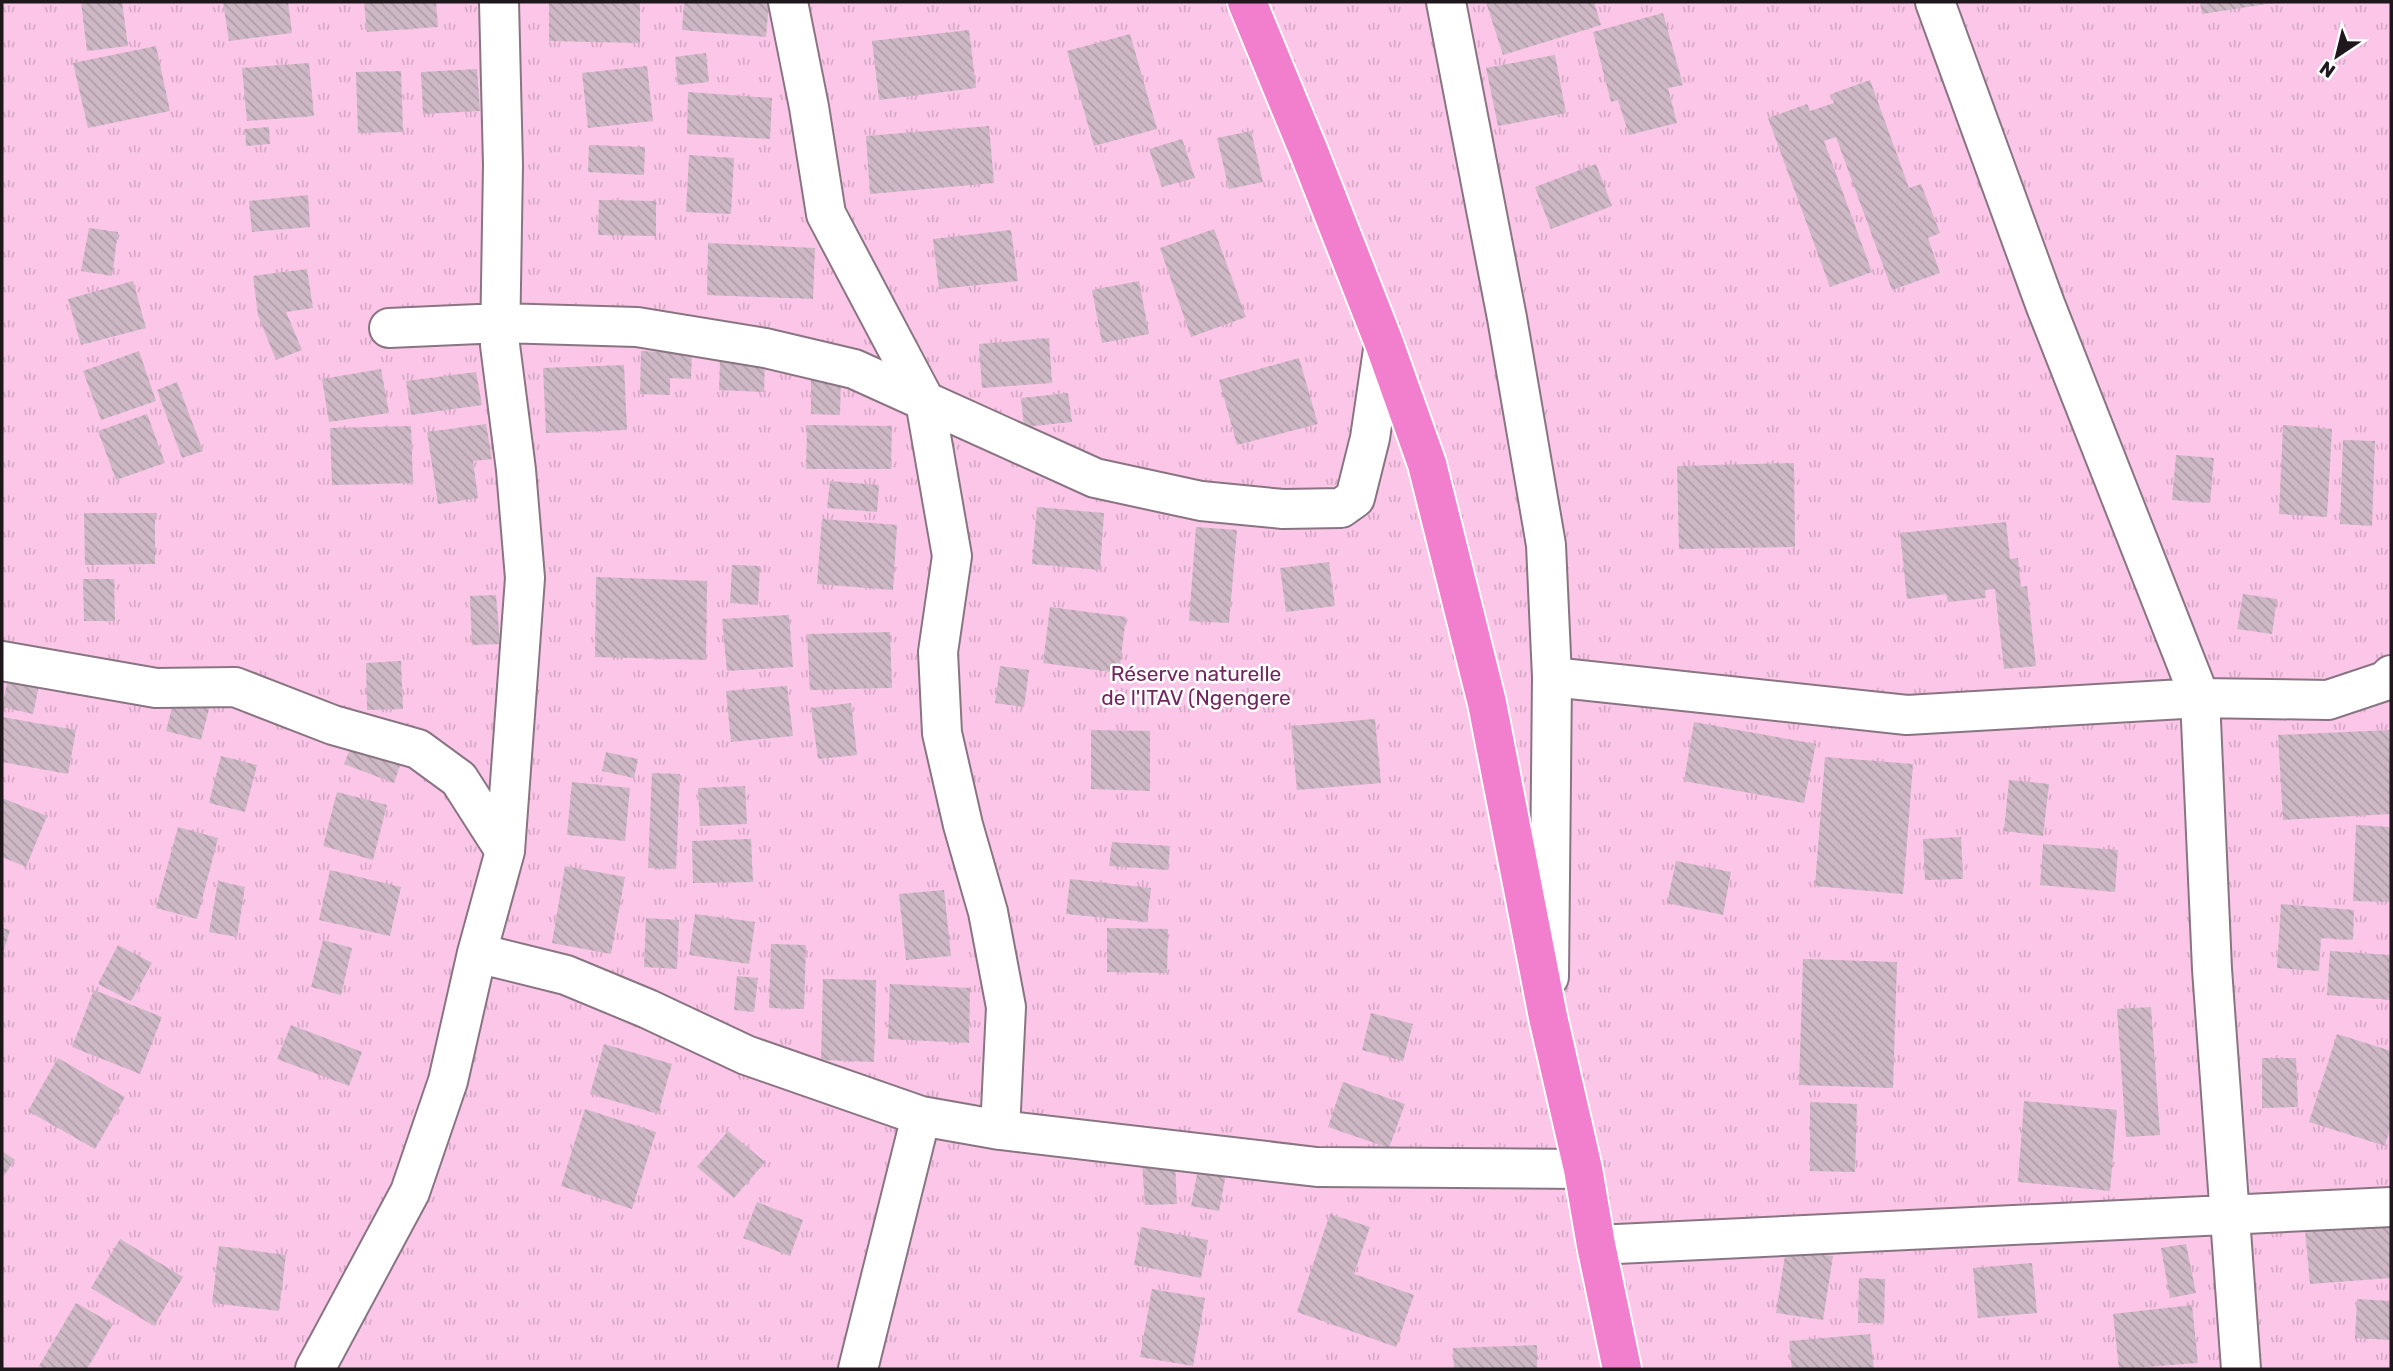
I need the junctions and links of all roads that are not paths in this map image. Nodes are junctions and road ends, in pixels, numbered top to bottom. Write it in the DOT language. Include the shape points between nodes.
graph roads {
  1 [pos="499,2"];
  2 [pos="788,2"];
  3 [pos="1247,2"];
  4 [pos="1446,2"];
  5 [pos="1935,2"];
  6 [pos="501,323"];
  7 [pos="389,328"];
  8 [pos="1384,343"];
  9 [pos="925,401"];
  10 [pos="2,661"];
  11 [pos="2391,675"];
  12 [pos="1552,677"];
  13 [pos="2200,698"];
  14 [pos="505,851"];
  15 [pos="477,953"];
  16 [pos="1548,1017"];
  17 [pos="921,1116"];
  18 [pos="1000,1130"];
  19 [pos="1583,1170"];
  20 [pos="2391,1207"];
  21 [pos="2230,1213"];
  22 [pos="1595,1245"];
  23 [pos="315,1369"];
  24 [pos="858,1369"];
  25 [pos="1622,1369"];
  26 [pos="2241,1369"];
  1 -- 6 [label="street"];
  2 -- 9 [label="street" via="826,214"];
  3 -- 8 [label="highway"];
  4 -- 12 [label="street" via="1546,545"];
  5 -- 13 [label="street" via="2045,304"];
  6 -- 7 [label="street"];
  6 -- 9 [label="street" via="637,327 765,348 854,369"];
  6 -- 14 [label="street" via="525,578"];
  8 -- 9 [label="street" via="1370,438 1355,498 1341,508 1283,509 1201,501 1095,478"];
  8 -- 16 [label="highway" via="1427,464 1487,703"];
  9 -- 18 [label="street" via="953,556 939,652 942,733 988,912 1006,1007"];
  10 -- 14 [label="street" via="156,688 235,687 333,724 418,749 459,779"];
  11 -- 13 [label="street" via="2328,700"];
  12 -- 13 [label="street" via="1908,715"];
  12 -- 16 [label="street"];
  13 -- 21 [label="street" via="2212,969"];
  14 -- 15 [label="street"];
  15 -- 17 [label="street" via="566,975 746,1055"];
  15 -- 23 [label="street" via="448,1081 410,1192"];
  16 -- 19 [label="highway"];
  17 -- 18 [label="street"];
  17 -- 24 [label="street"];
  18 -- 19 [label="street" via="1317,1167"];
  19 -- 22 [label="highway"];
  20 -- 21 [label="street"];
  21 -- 22 [label="street"];
  21 -- 26 [label="street"];
  22 -- 25 [label="highway"];
}
